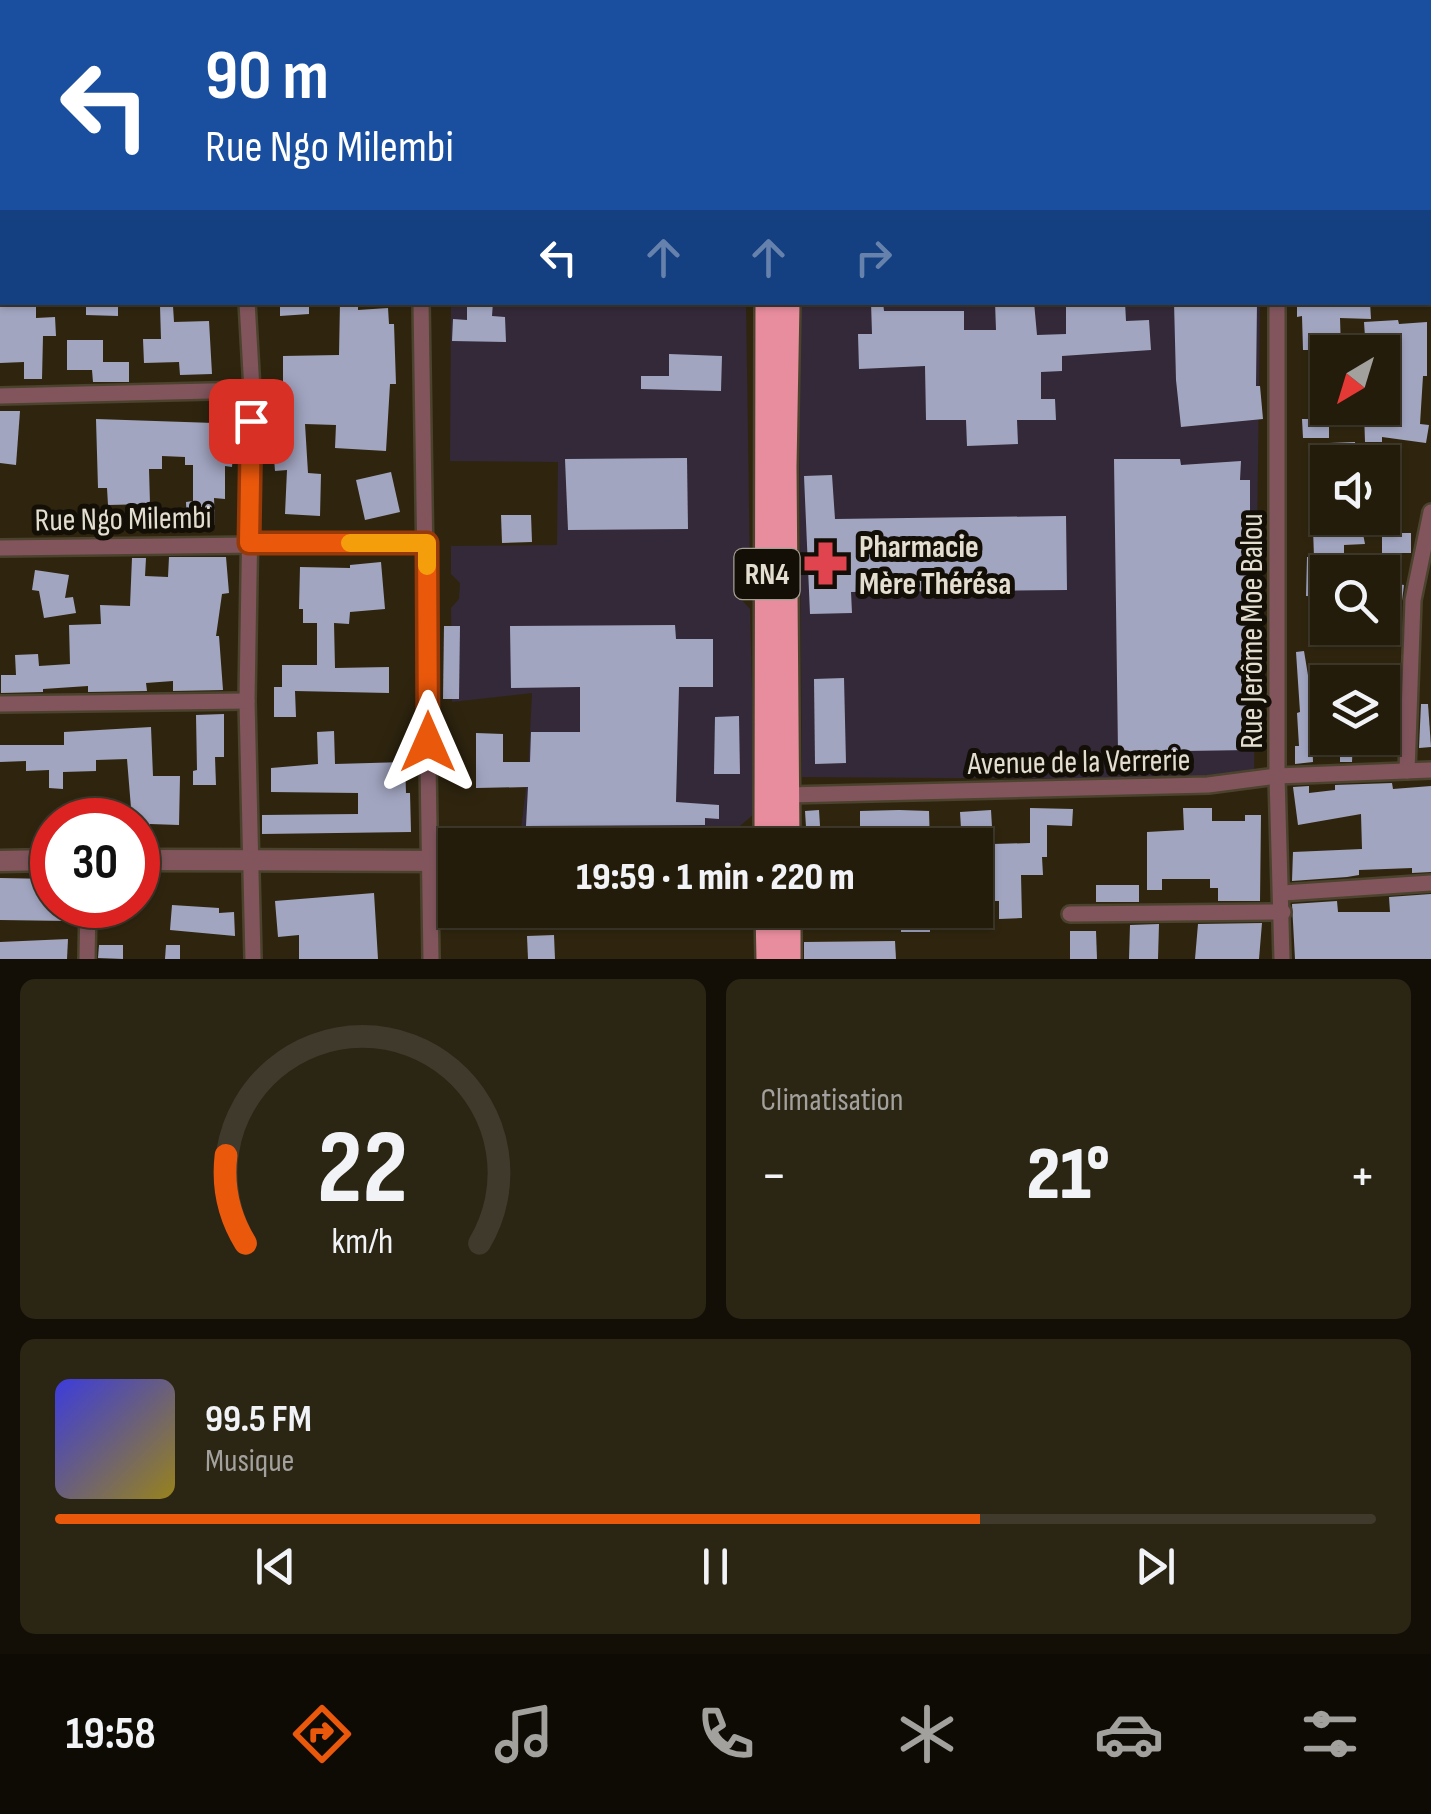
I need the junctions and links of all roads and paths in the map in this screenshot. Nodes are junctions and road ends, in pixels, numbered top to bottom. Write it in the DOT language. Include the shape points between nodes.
graph roads {
  1 [pos="247,305"];
  2 [pos="421,305"];
  3 [pos="768,305"];
  4 [pos="787,305"];
  5 [pos="1277,305"];
  6 [pos="252,390"];
  7 [pos="0,396"];
  8 [pos="1431,512"];
  9 [pos="249,543"];
  10 [pos="427,543"];
  11 [pos="0,548"];
  12 [pos="247,700"];
  13 [pos="0,704"];
  14 [pos="1431,770"];
  15 [pos="1408,771"];
  16 [pos="1277,776"];
  17 [pos="787,796"];
  18 [pos="768,828"];
  19 [pos="787,828"];
  20 [pos="30,860"];
  21 [pos="160,860"];
  22 [pos="0,861"];
  23 [pos="252,861"];
  24 [pos="430,861"];
  25 [pos="438,861"];
  26 [pos="1431,883"];
  27 [pos="1283,893"];
  28 [pos="1283,912"];
  29 [pos="1070,914"];
  30 [pos="88,928"];
  31 [pos="769,928"];
  32 [pos="788,928"];
  33 [pos="87,959"];
  34 [pos="253,959"];
  35 [pos="430,959"];
  36 [pos="770,959"];
  37 [pos="788,959"];
  38 [pos="1282,959"];
  1 -- 6 [label="street"];
  2 -- 10 [label="street"];
  3 -- 18 [label="highway, RN4"];
  4 -- 17 [label="highway, RN4"];
  5 -- 16 [label="street, Rue Jerôme Moe Balou"];
  6 -- 7 [label="street"];
  6 -- 9 [label="street"];
  8 -- 15 [label="street" via="1413,600"];
  9 -- 10 [label="street, Rue Ngo Milembi"];
  9 -- 11 [label="street, Rue Ngo Milembi"];
  9 -- 12 [label="street"];
  10 -- 24 [label="street"];
  12 -- 13 [label="street"];
  12 -- 23 [label="street"];
  14 -- 15 [label="street, Avenue de la Verrerie"];
  15 -- 16 [label="street, Avenue de la Verrerie"];
  16 -- 17 [label="street, Avenue de la Verrerie" via="1208,786"];
  16 -- 27 [label="street, Rue Jerôme Moe Balou"];
  17 -- 19 [label="highway, RN4"];
  20 -- 22 [label="street"];
  21 -- 23 [label="street"];
  23 -- 24 [label="street"];
  23 -- 34 [label="street"];
  24 -- 25 [label="street"];
  24 -- 35 [label="street"];
  26 -- 27 [label="street"];
  27 -- 28 [label="street, Rue Jerôme Moe Balou"];
  28 -- 29 [label="street"];
  28 -- 38 [label="street, Rue Jerôme Moe Balou"];
  30 -- 33 [label="street"];
  31 -- 36 [label="highway"];
  32 -- 37 [label="highway"];
}
